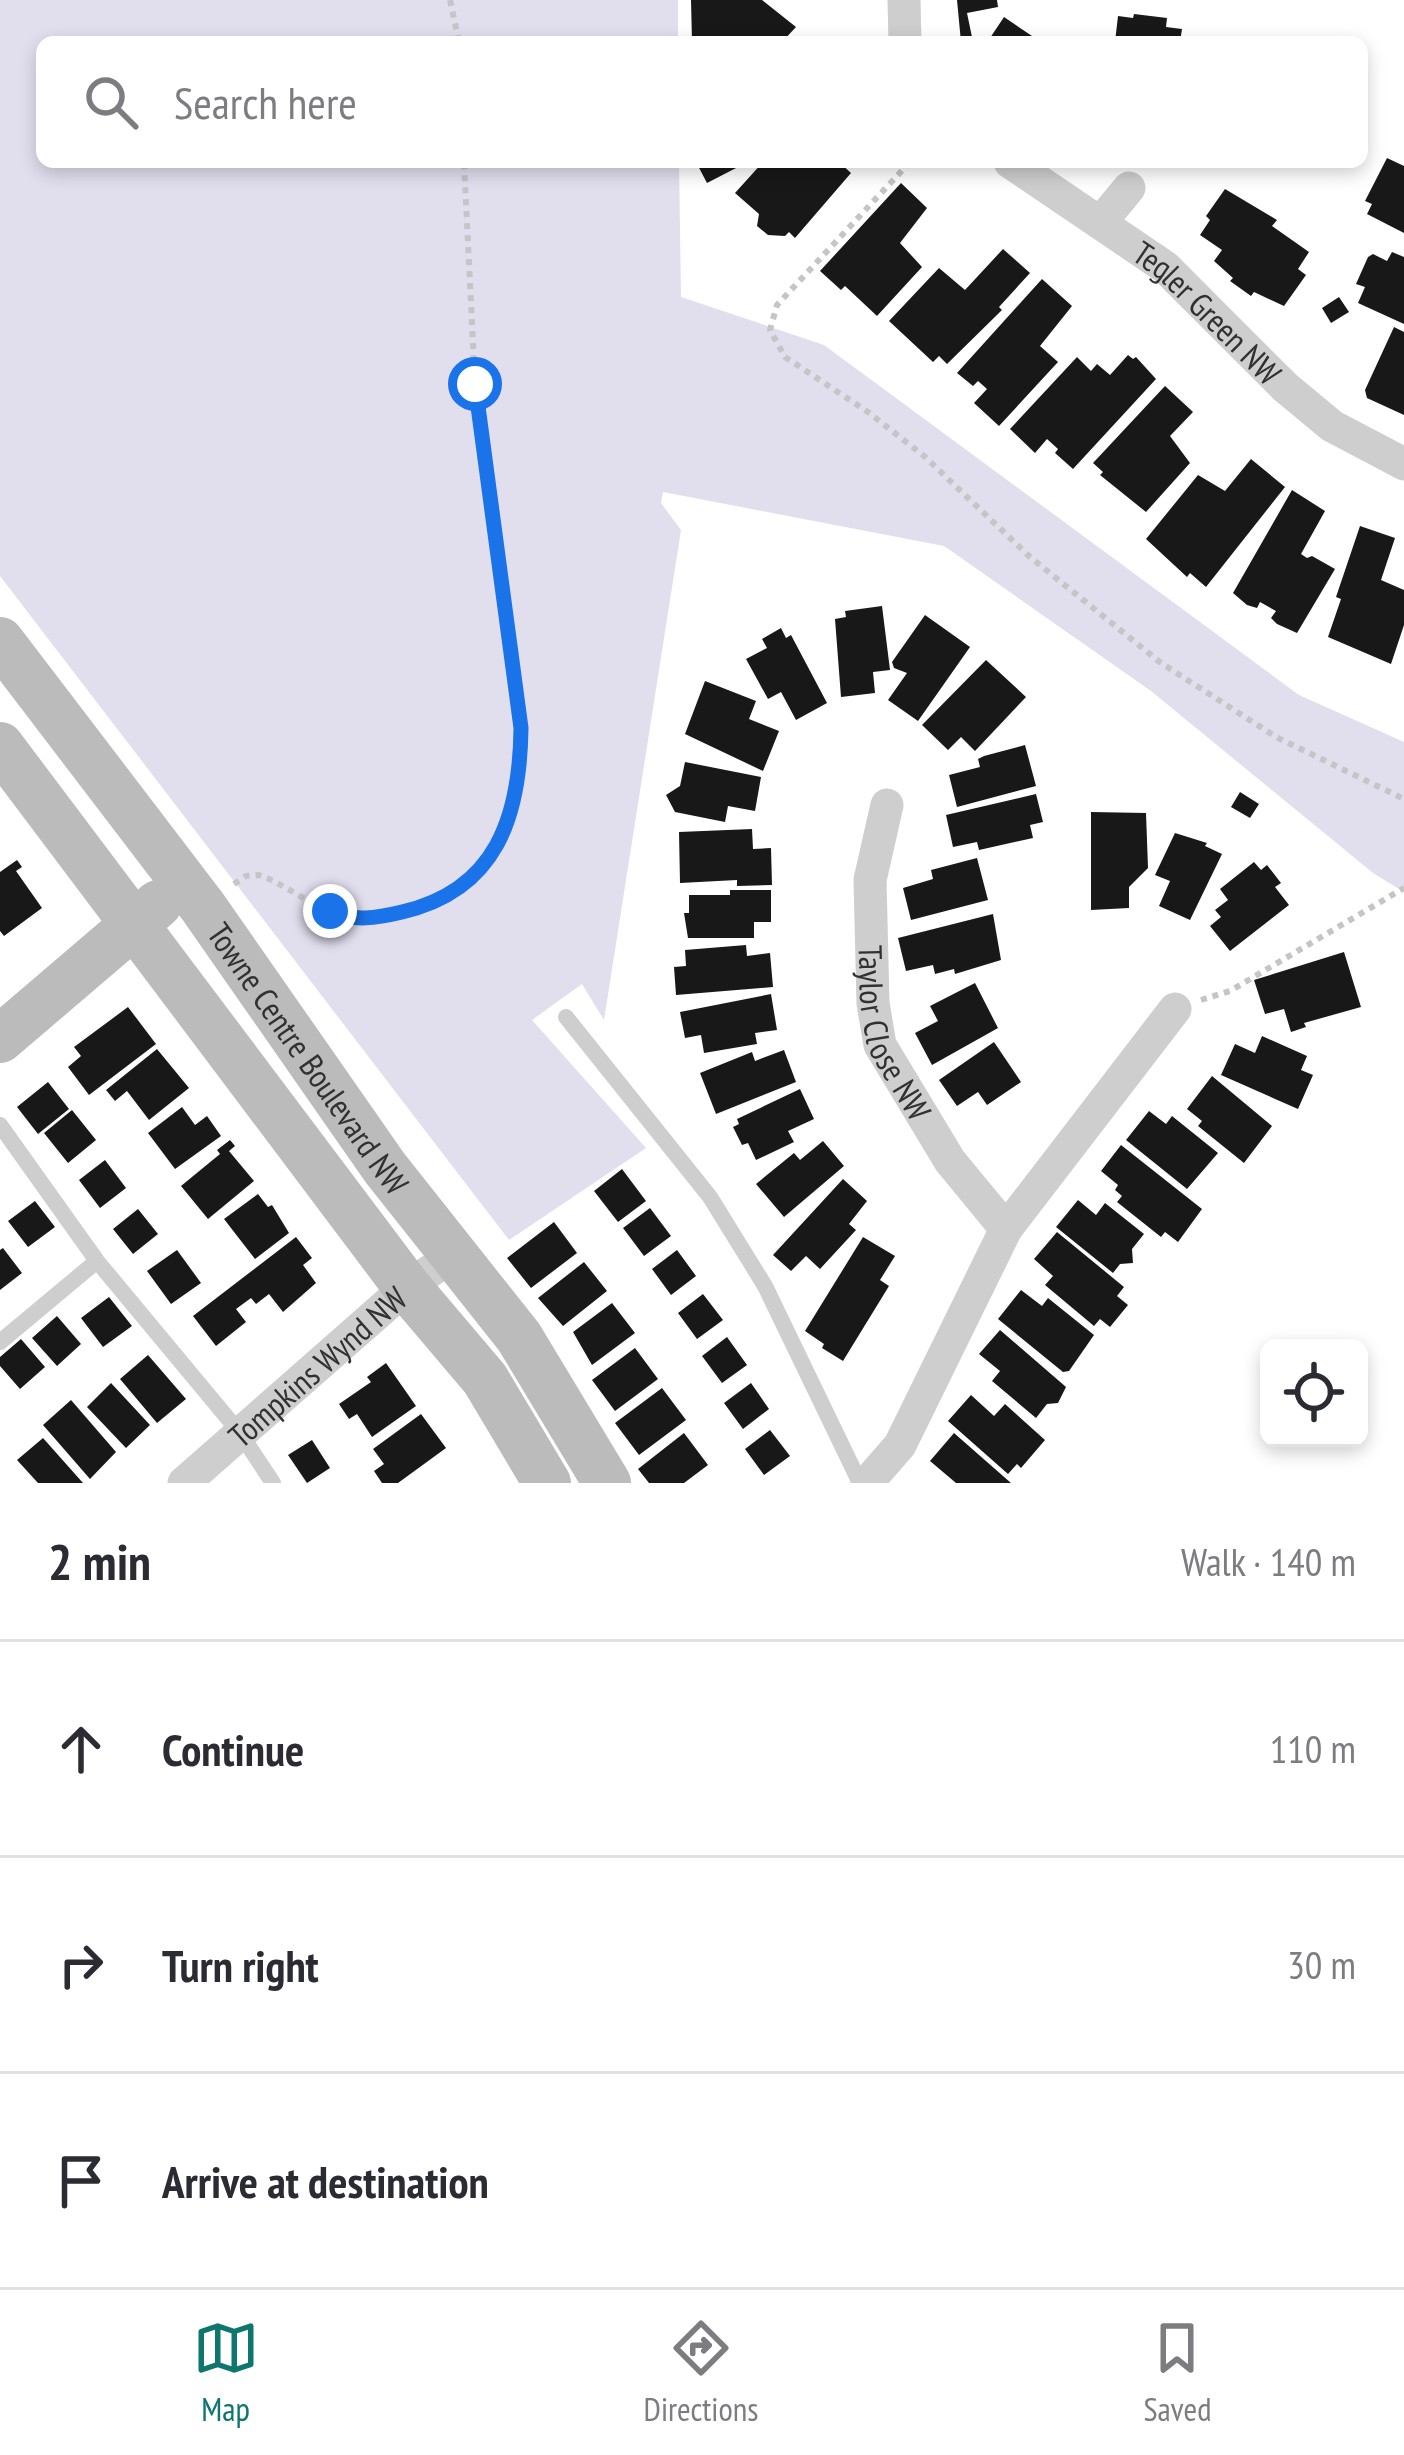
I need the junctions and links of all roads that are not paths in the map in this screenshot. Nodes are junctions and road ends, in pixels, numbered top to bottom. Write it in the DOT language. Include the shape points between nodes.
graph roads {
  1 [pos="904,0"];
  2 [pos="905,36"];
  3 [pos="1019,168"];
  4 [pos="1129,188"];
  5 [pos="1100,223"];
  6 [pos="1404,464"];
  7 [pos="0,641"];
  8 [pos="0,746"];
  9 [pos="887,805"];
  10 [pos="184,883"];
  11 [pos="135,922"];
  12 [pos="1175,1009"];
  13 [pos="566,1017"];
  14 [pos="0,1040"];
  15 [pos="0,1125"];
  16 [pos="1006,1229"];
  17 [pos="452,1256"];
  18 [pos="97,1261"];
  19 [pos="407,1287"];
  20 [pos="0,1342"];
  21 [pos="240,1433"];
  22 [pos="184,1483"];
  23 [pos="273,1483"];
  24 [pos="547,1483"];
  25 [pos="607,1483"];
  26 [pos="864,1483"];
  1 -- 2 [label="street"];
  3 -- 5 [label="street, Tegler Green NW"];
  4 -- 5 [label="street"];
  5 -- 6 [label="street, Tegler Green NW" via="1165,268 1332,426"];
  7 -- 10 [label="street, Towne Centre Boulevard NW"];
  8 -- 11 [label="street, Towne Centre Boulevard NW"];
  9 -- 16 [label="street, Taylor Close NW" via="870,880 880,1046 950,1161"];
  10 -- 11 [label="street"];
  10 -- 17 [label="street, Towne Centre Boulevard NW"];
  11 -- 14 [label="street"];
  11 -- 19 [label="street, Towne Centre Boulevard NW"];
  12 -- 16 [label="street"];
  13 -- 26 [label="lane" via="710,1197 765,1286"];
  15 -- 18 [label="lane"];
  16 -- 26 [label="street" via="900,1445"];
  17 -- 19 [label="street, Tompkins Wynd NW"];
  17 -- 25 [label="street, Towne Centre Boulevard NW" via="519,1337"];
  18 -- 20 [label="lane"];
  18 -- 21 [label="lane"];
  19 -- 21 [label="street, Tompkins Wynd NW"];
  19 -- 24 [label="street, Towne Centre Boulevard NW" via="484,1379"];
  21 -- 22 [label="street, Tompkins Wynd NW"];
  21 -- 23 [label="lane"];
}
